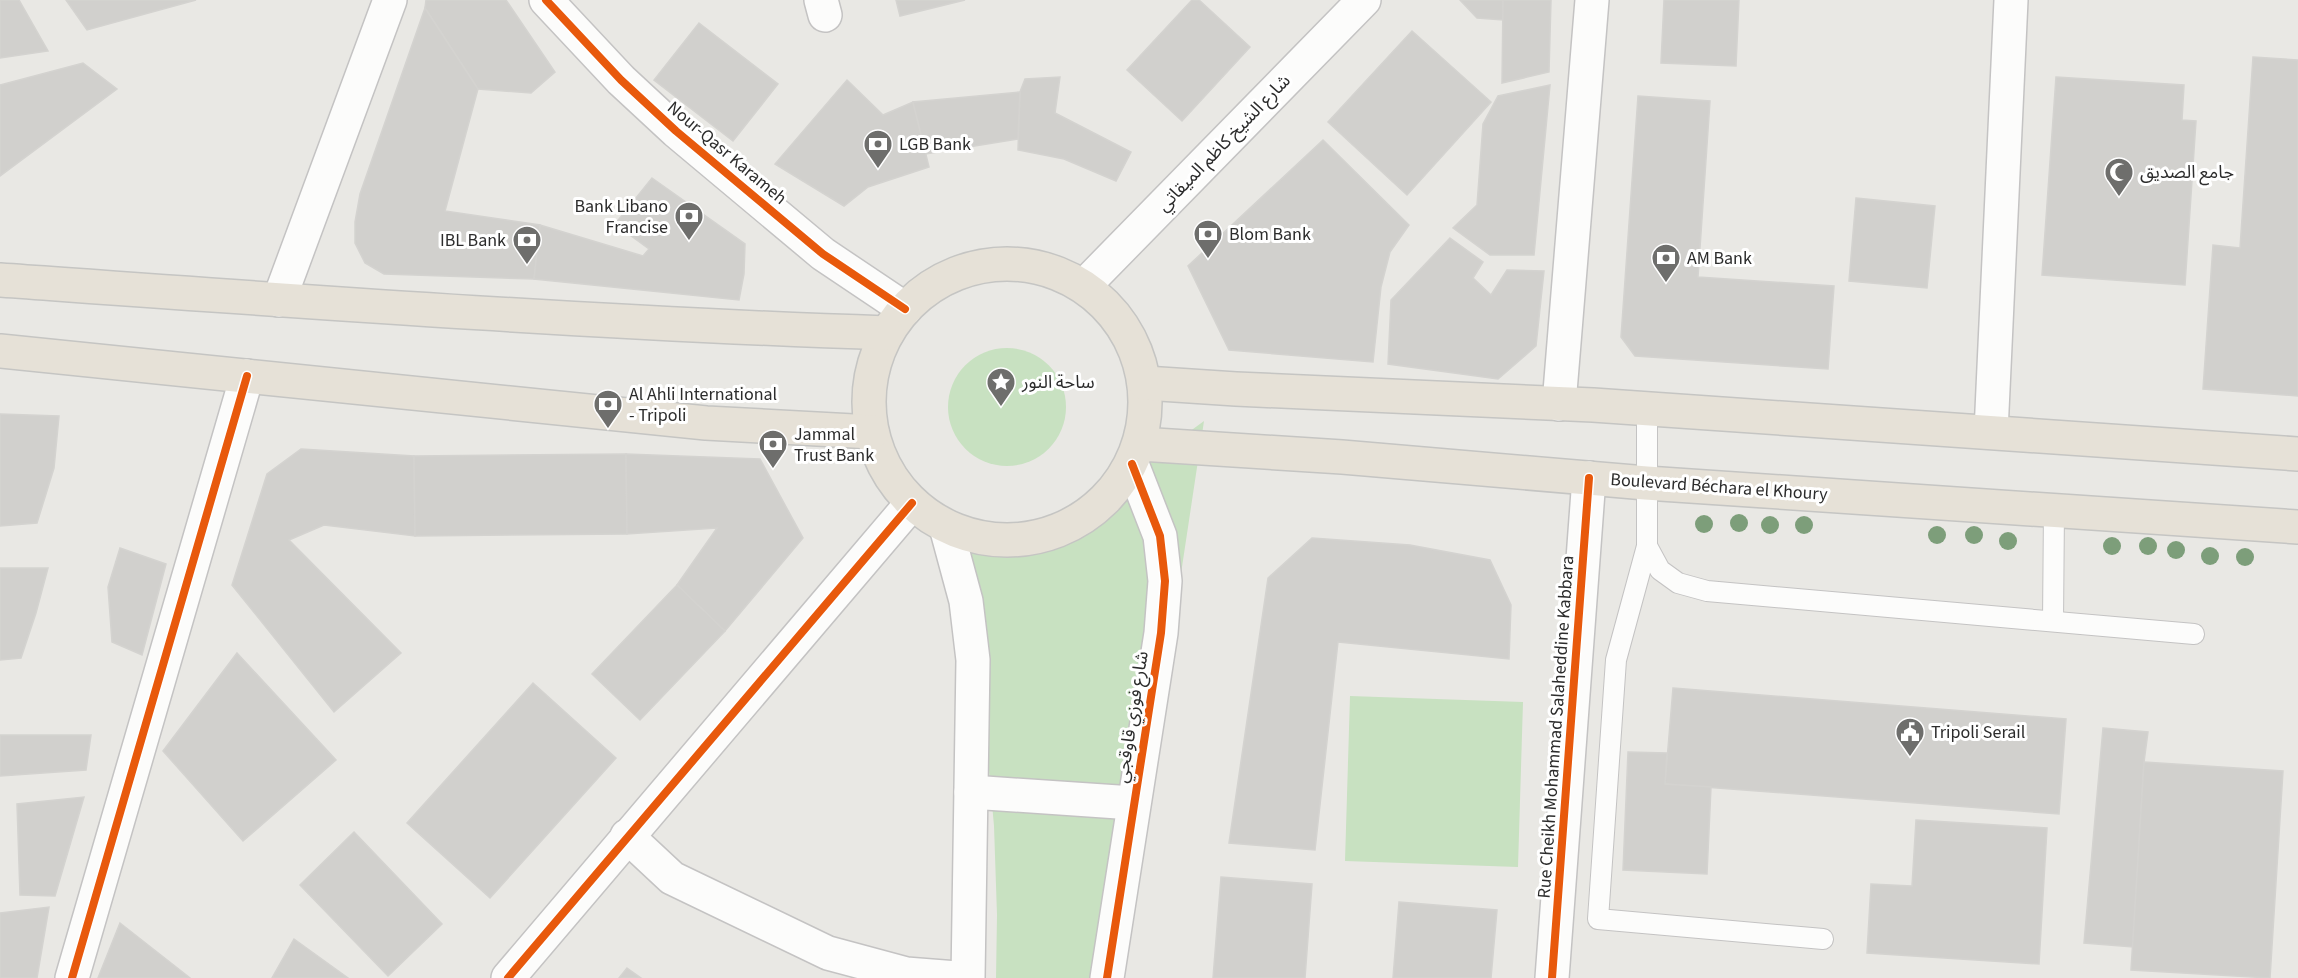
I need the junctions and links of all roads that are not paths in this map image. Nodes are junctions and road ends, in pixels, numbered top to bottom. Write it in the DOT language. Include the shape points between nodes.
graph roads {
  1 [pos="390,0"];
  2 [pos="546,0"];
  3 [pos="1364,0"];
  4 [pos="1592,0"];
  5 [pos="2011,0"];
  6 [pos="0,280"];
  7 [pos="1084,286"];
  8 [pos="279,300"];
  9 [pos="896,321"];
  10 [pos="0,351"];
  11 [pos="247,376"];
  12 [pos="1145,383"];
  13 [pos="1559,404"];
  14 [pos="1647,408"];
  15 [pos="872,432"];
  16 [pos="1991,432"];
  17 [pos="1136,454"];
  18 [pos="2298,454"];
  19 [pos="1589,478"];
  20 [pos="1646,483"];
  21 [pos="912,503"];
  22 [pos="2054,510"];
  23 [pos="946,527"];
  24 [pos="2298,527"];
  25 [pos="1647,546"];
  26 [pos="2052,621"];
  27 [pos="2194,634"];
  28 [pos="971,792"];
  29 [pos="1133,803"];
  30 [pos="627,836"];
  31 [pos="1823,939"];
  32 [pos="72,978"];
  33 [pos="508,978"];
  34 [pos="957,978"];
  35 [pos="968,978"];
  36 [pos="1107,978"];
  37 [pos="1552,978"];
  1 -- 8 [label="street"];
  2 -- 9 [label="street, Nour-Qasr Karameh" via="621,80 676,131"];
  3 -- 7 [label="street, شارع الشيخ كاظم الميقاتي"];
  4 -- 13 [label="street"];
  5 -- 16 [label="street"];
  6 -- 8 [label="highway"];
  7 -- 9 [label="highway" via="1048,269 1010,263 970,268 935,284"];
  7 -- 12 [label="highway" via="1113,312 1134,345"];
  8 -- 9 [label="highway" via="746,329"];
  9 -- 15 [label="highway" via="875,361 869,391"];
  10 -- 11 [label="highway"];
  11 -- 15 [label="highway" via="706,423"];
  11 -- 32 [label="street"];
  12 -- 13 [label="highway"];
  12 -- 17 [label="highway" via="1146,414"];
  13 -- 14 [label="highway"];
  14 -- 16 [label="highway"];
  14 -- 20 [label="lane"];
  15 -- 21 [label="highway" via="886,471"];
  16 -- 18 [label="highway"];
  17 -- 19 [label="highway, Boulevard Béchara el Khoury" via="1342,457"];
  17 -- 23 [label="highway" via="1107,500 1073,525 1031,540 988,540"];
  17 -- 29 [label="street, شارع فوزي قاوقجي" via="1160,536 1165,581 1161,633"];
  19 -- 20 [label="highway, Boulevard Béchara el Khoury"];
  19 -- 37 [label="street, Rue Cheikh Mohammad Salaheddine Kabbara"];
  20 -- 22 [label="highway, Boulevard Béchara el Khoury"];
  20 -- 25 [label="lane"];
  21 -- 23 [label="highway"];
  21 -- 30 [label="street"];
  22 -- 24 [label="highway, Boulevard Béchara el Khoury"];
  22 -- 26 [label="lane"];
  23 -- 28 [label="street" via="966,601 973,660"];
  25 -- 26 [label="lane" via="1660,570 1678,583 1707,591"];
  25 -- 31 [label="lane" via="1616,660 1598,919"];
  26 -- 27 [label="lane"];
  28 -- 29 [label="street"];
  28 -- 35 [label="street"];
  29 -- 36 [label="street, شارع فوزي قاوقجي"];
  30 -- 33 [label="street"];
  30 -- 34 [label="street" via="672,878 828,953 906,975"];
}
